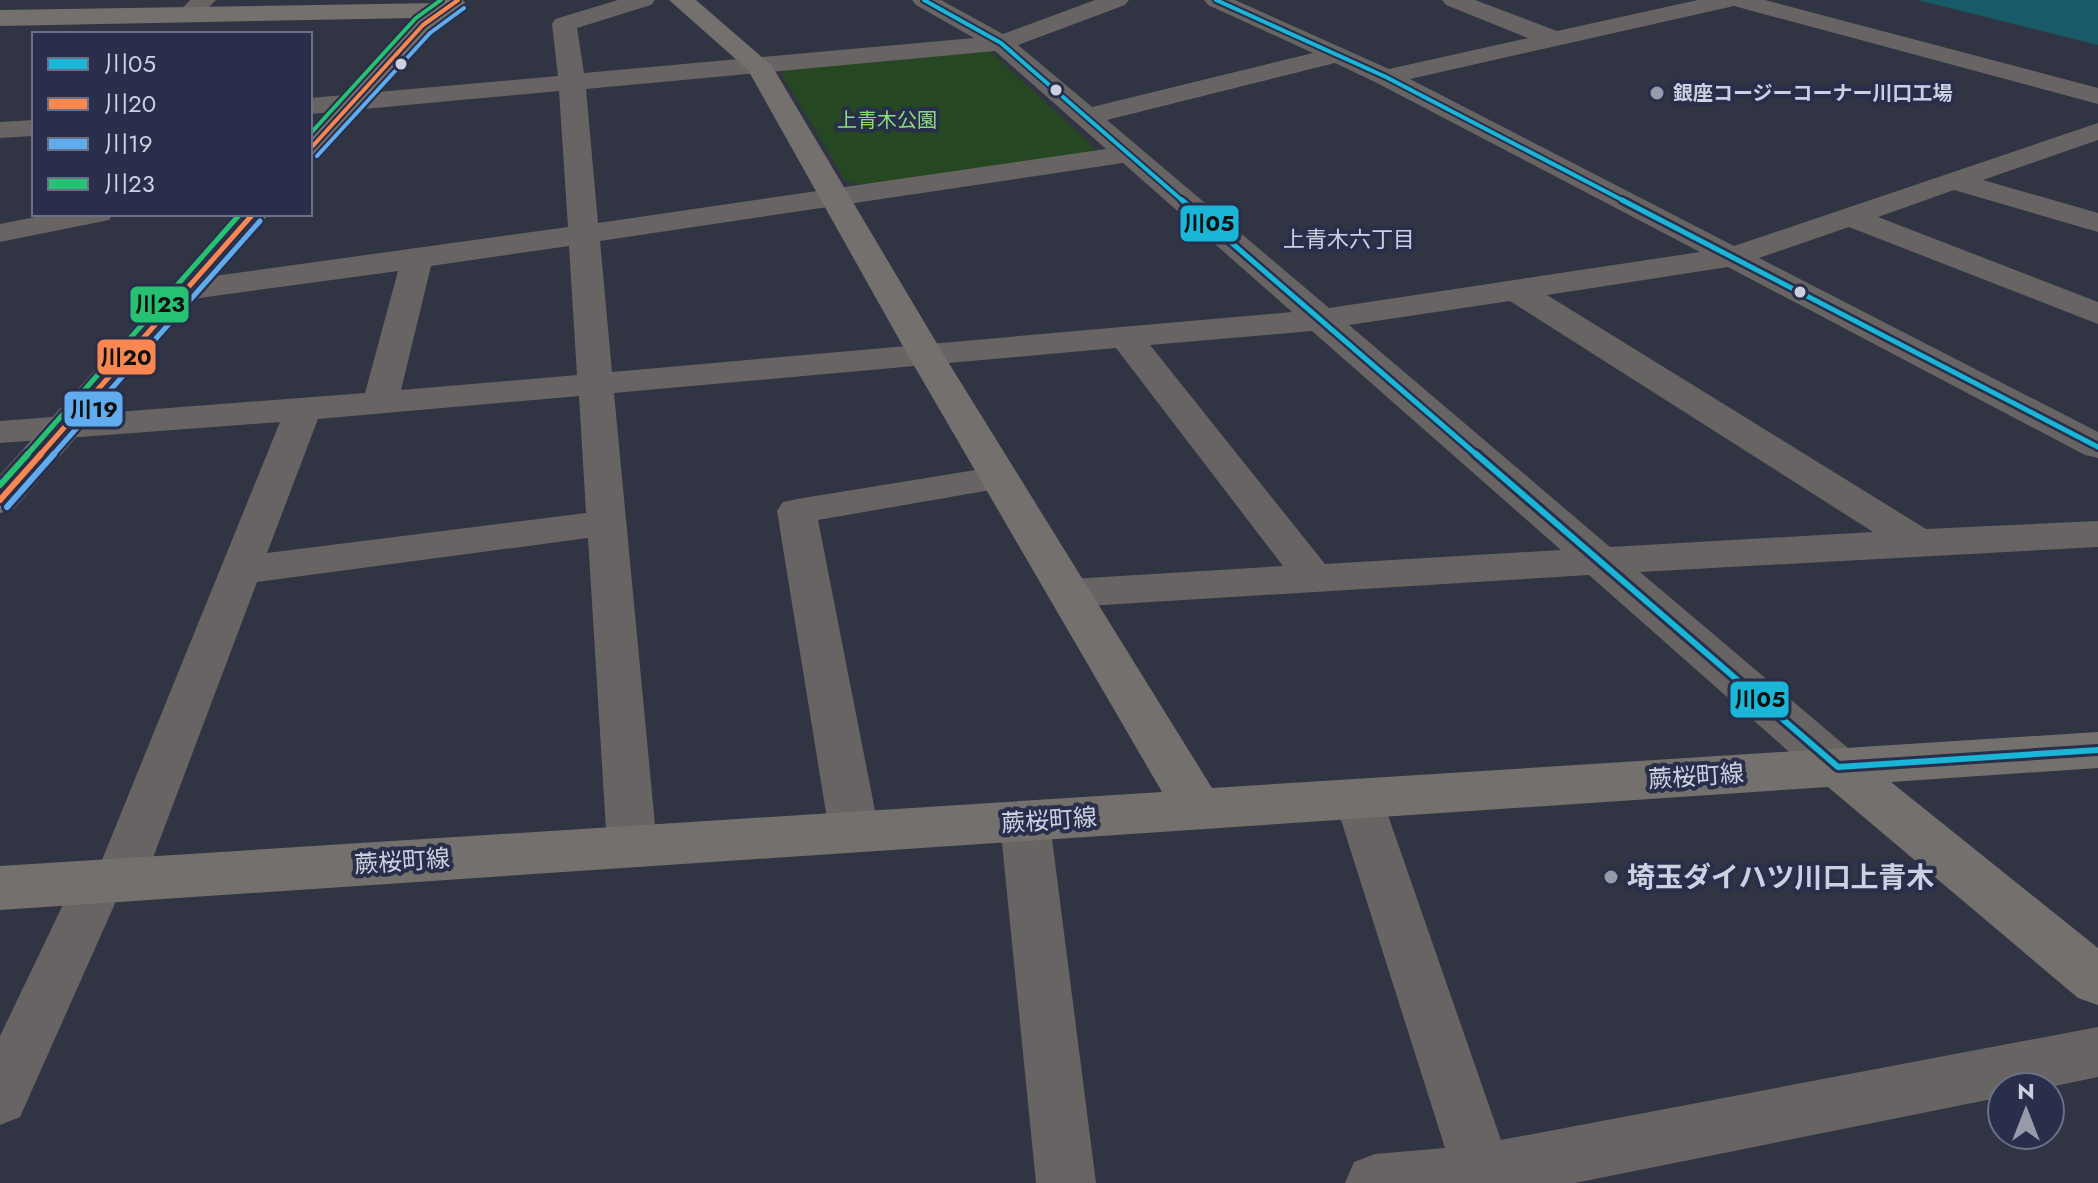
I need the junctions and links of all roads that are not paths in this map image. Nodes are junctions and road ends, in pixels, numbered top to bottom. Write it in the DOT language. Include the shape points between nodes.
graph roads {
  1 [pos="643,0"];
  2 [pos="924,0"];
  3 [pos="1117,0"];
  4 [pos="1216,0"];
  5 [pos="1454,0"];
  6 [pos="1730,0"];
  7 [pos="1738,0"];
  8 [pos="687,1"];
  9 [pos="450,3"];
  10 [pos="196,7"];
  11 [pos="0,18"];
  12 [pos="1554,39"];
  13 [pos="1001,43"];
  14 [pos="1339,55"];
  15 [pos="759,66"];
  16 [pos="1386,77"];
  17 [pos="572,83"];
  18 [pos="2098,96"];
  19 [pos="351,102"];
  20 [pos="312,106"];
  21 [pos="1087,117"];
  22 [pos="32,128"];
  23 [pos="0,130"];
  24 [pos="2098,131"];
  25 [pos="312,147"];
  26 [pos="1128,154"];
  27 [pos="1958,182"];
  28 [pos="833,196"];
  29 [pos="88,216"];
  30 [pos="251,216"];
  31 [pos="1851,217"];
  32 [pos="2098,223"];
  33 [pos="0,233"];
  34 [pos="583,234"];
  35 [pos="1732,257"];
  36 [pos="417,259"];
  37 [pos="185,290"];
  38 [pos="1516,290"];
  39 [pos="2098,314"];
  40 [pos="1319,320"];
  41 [pos="1126,338"];
  42 [pos="927,357"];
  43 [pos="596,384"];
  44 [pos="380,403"];
  45 [pos="303,409"];
  46 [pos="64,427"];
  47 [pos="0,432"];
  48 [pos="2098,447"];
  49 [pos="1000,478"];
  50 [pos="0,500"];
  51 [pos="607,523"];
  52 [pos="2098,534"];
  53 [pos="1918,542"];
  54 [pos="1600,563"];
  55 [pos="241,570"];
  56 [pos="1315,579"];
  57 [pos="1071,593"];
  58 [pos="2098,750"];
  59 [pos="1838,767"];
  60 [pos="1358,798"];
  61 [pos="1198,809"];
  62 [pos="1025,823"];
  63 [pos="854,831"];
  64 [pos="632,846"];
  65 [pos="110,880"];
  66 [pos="0,888"];
  67 [pos="2098,981"];
  68 [pos="2098,1052"];
  69 [pos="0,1098"];
  70 [pos="1484,1178"];
  71 [pos="1066,1183"];
  72 [pos="1375,1183"];
  1 -- 17 [label="street" via="564,24"];
  2 -- 13 [label="street"];
  3 -- 13 [label="street"];
  4 -- 14 [label="street"];
  5 -- 12 [label="street"];
  6 -- 12 [label="street"];
  7 -- 18 [label="street"];
  8 -- 15 [label="main road"];
  9 -- 10 [label="main road"];
  9 -- 19 [label="main road"];
  10 -- 11 [label="main road"];
  12 -- 16 [label="street"];
  13 -- 15 [label="street"];
  13 -- 21 [label="street"];
  14 -- 16 [label="street"];
  14 -- 21 [label="street"];
  15 -- 17 [label="street"];
  15 -- 28 [label="main road"];
  16 -- 35 [label="street"];
  17 -- 19 [label="street"];
  17 -- 34 [label="street"];
  19 -- 20 [label="street"];
  19 -- 25 [label="main road"];
  21 -- 26 [label="street"];
  22 -- 23 [label="street"];
  24 -- 27 [label="street"];
  26 -- 28 [label="street"];
  26 -- 40 [label="street"];
  27 -- 31 [label="street"];
  27 -- 32 [label="street"];
  28 -- 34 [label="street"];
  28 -- 42 [label="main road"];
  29 -- 33 [label="street"];
  30 -- 37 [label="main road"];
  31 -- 35 [label="street"];
  31 -- 39 [label="street"];
  34 -- 36 [label="street"];
  34 -- 43 [label="street"];
  35 -- 38 [label="street"];
  35 -- 48 [label="street"];
  36 -- 37 [label="street"];
  36 -- 44 [label="street"];
  37 -- 46 [label="main road"];
  38 -- 40 [label="street"];
  38 -- 53 [label="street"];
  40 -- 41 [label="street"];
  40 -- 54 [label="street"];
  41 -- 42 [label="street"];
  41 -- 56 [label="street"];
  42 -- 43 [label="street"];
  42 -- 49 [label="main road"];
  43 -- 44 [label="street"];
  43 -- 51 [label="street"];
  44 -- 45 [label="street"];
  45 -- 46 [label="street"];
  45 -- 55 [label="street"];
  46 -- 47 [label="street"];
  46 -- 50 [label="main road"];
  49 -- 57 [label="main road"];
  49 -- 63 [label="street" via="797,511"];
  51 -- 55 [label="street"];
  51 -- 64 [label="street"];
  52 -- 53 [label="street"];
  53 -- 54 [label="street"];
  54 -- 56 [label="street"];
  54 -- 59 [label="street"];
  55 -- 65 [label="street"];
  56 -- 57 [label="street"];
  57 -- 61 [label="main road"];
  58 -- 59 [label="main road, 蕨桜町線"];
  59 -- 60 [label="main road, 蕨桜町線"];
  59 -- 67 [label="main road"];
  60 -- 61 [label="main road, 蕨桜町線"];
  60 -- 70 [label="street"];
  61 -- 62 [label="main road, 蕨桜町線"];
  62 -- 63 [label="main road, 蕨桜町線"];
  62 -- 71 [label="street"];
  63 -- 64 [label="main road, 蕨桜町線"];
  64 -- 65 [label="main road, 蕨桜町線"];
  65 -- 66 [label="main road, 蕨桜町線"];
  65 -- 69 [label="street"];
  68 -- 70 [label="street"];
  70 -- 72 [label="street"];
}
